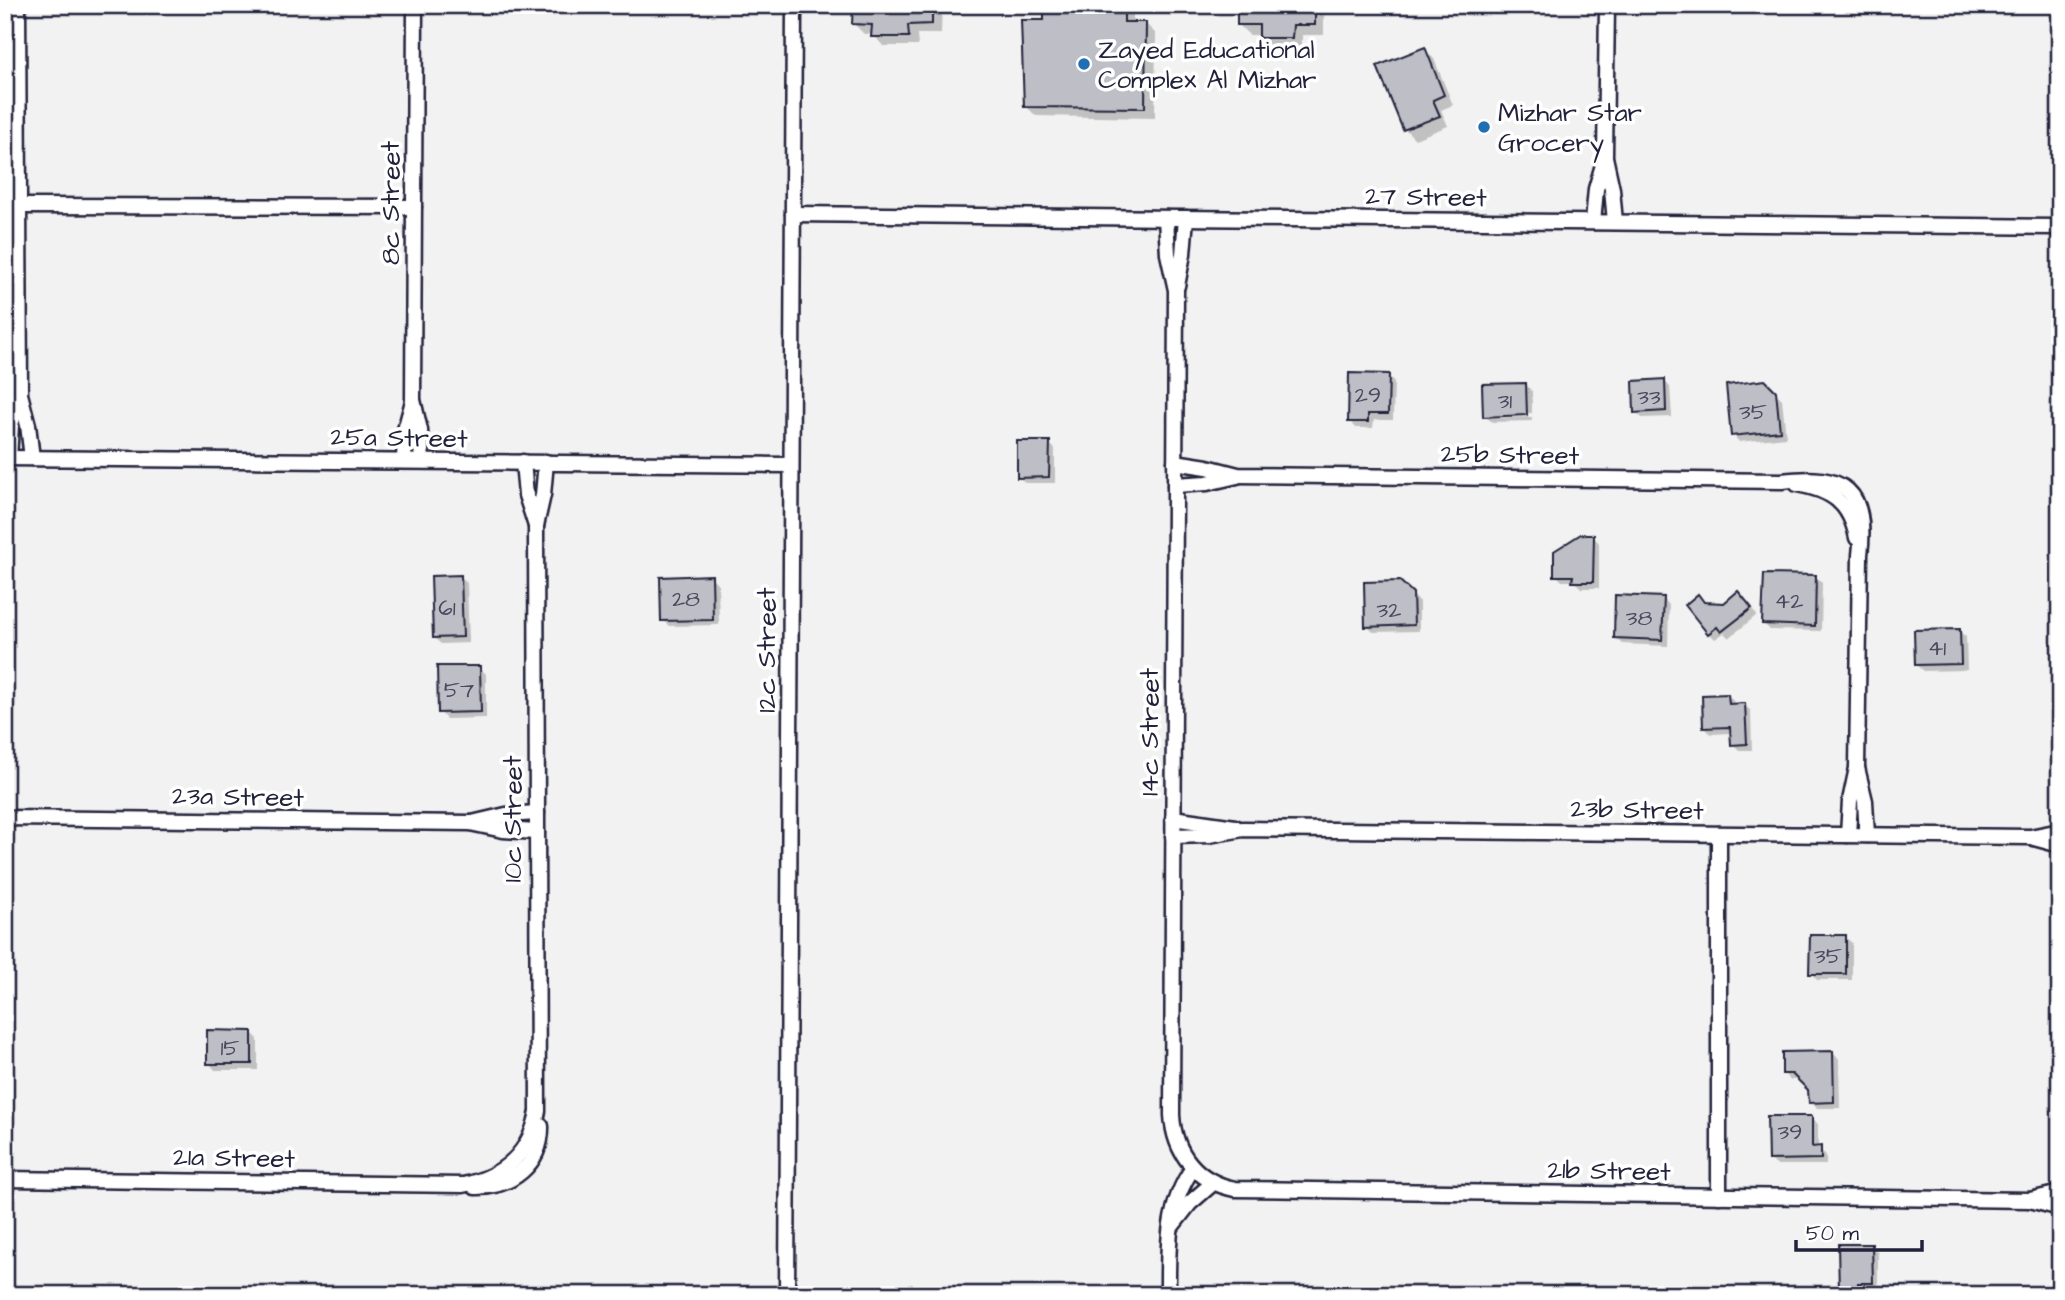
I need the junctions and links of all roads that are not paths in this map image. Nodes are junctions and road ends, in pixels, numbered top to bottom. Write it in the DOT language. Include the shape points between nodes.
graph roads {
  1 [pos="18,5"];
  2 [pos="415,5"];
  3 [pos="794,5"];
  4 [pos="1607,5"];
  5 [pos="1605,157"];
  6 [pos="19,206"];
  7 [pos="414,206"];
  8 [pos="793,214"];
  9 [pos="1166,218"];
  10 [pos="1186,218"];
  11 [pos="1593,222"];
  12 [pos="1615,222"];
  13 [pos="2060,227"];
  14 [pos="1175,290"];
  15 [pos="20,394"];
  16 [pos="414,400"];
  17 [pos="7,458"];
  18 [pos="32,458"];
  19 [pos="404,461"];
  20 [pos="422,461"];
  21 [pos="523,462"];
  22 [pos="546,462"];
  23 [pos="1175,462"];
  24 [pos="792,465"];
  25 [pos="1238,475"];
  26 [pos="1175,485"];
  27 [pos="536,526"];
  28 [pos="1857,768"];
  29 [pos="537,813"];
  30 [pos="5,818"];
  31 [pos="1173,818"];
  32 [pos="470,823"];
  33 [pos="1243,829"];
  34 [pos="2060,831"];
  35 [pos="537,832"];
  36 [pos="1719,834"];
  37 [pos="1848,835"];
  38 [pos="1867,835"];
  39 [pos="1173,836"];
  40 [pos="2029,837"];
  41 [pos="2060,845"];
  42 [pos="520,1165"];
  43 [pos="1193,1168"];
  44 [pos="5,1179"];
  45 [pos="1213,1183"];
  46 [pos="2060,1193"];
  47 [pos="1719,1196"];
  48 [pos="2030,1200"];
  49 [pos="2060,1208"];
  50 [pos="1171,1227"];
  51 [pos="787,1295"];
  52 [pos="1168,1295"];
  1 -- 6 [label="street"];
  2 -- 7 [label="street, 8c Street"];
  3 -- 8 [label="street, 12c Street"];
  4 -- 5 [label="street"];
  5 -- 11 [label="street"];
  5 -- 12 [label="street"];
  6 -- 7 [label="street"];
  6 -- 15 [label="street"];
  7 -- 16 [label="street, 8c Street"];
  8 -- 9 [label="street, 27 Street"];
  8 -- 24 [label="street, 12c Street"];
  9 -- 10 [label="street, 27 Street"];
  9 -- 14 [label="street, 14c Street"];
  10 -- 11 [label="street, 27 Street"];
  10 -- 14 [label="street, 14c Street"];
  11 -- 12 [label="street, 27 Street"];
  12 -- 13 [label="street, 27 Street"];
  14 -- 23 [label="street, 14c Street"];
  15 -- 17 [label="street"];
  15 -- 18 [label="street"];
  16 -- 19 [label="street, 8c Street" via="405,430"];
  16 -- 20 [label="street, 8c Street"];
  17 -- 18 [label="street, 25a Street"];
  18 -- 19 [label="street, 25a Street"];
  19 -- 20 [label="street, 25a Street"];
  20 -- 21 [label="street, 25a Street"];
  21 -- 22 [label="street, 25a Street"];
  21 -- 27 [label="street, 10c Street" via="526,495"];
  22 -- 24 [label="street, 25a Street"];
  22 -- 27 [label="street, 10c Street"];
  23 -- 25 [label="street, 25b Street"];
  23 -- 26 [label="street, 14c Street"];
  24 -- 51 [label="street, 12c Street"];
  25 -- 26 [label="street, 25b Street"];
  25 -- 28 [label="street, 25b Street" via="1782,481 1825,491 1843,504 1854,523 1860,555"];
  26 -- 31 [label="street, 14c Street"];
  27 -- 29 [label="street, 10c Street"];
  28 -- 37 [label="street, 25b Street"];
  28 -- 38 [label="street, 25b Street"];
  29 -- 32 [label="street, 23a Street"];
  29 -- 35 [label="street, 10c Street"];
  30 -- 32 [label="street, 23a Street"];
  31 -- 33 [label="street, 23b Street"];
  31 -- 39 [label="street, 14c Street"];
  32 -- 35 [label="street, 23a Street"];
  33 -- 36 [label="street, 23b Street"];
  33 -- 39 [label="street, 23b Street"];
  34 -- 40 [label="street, 23b Street"];
  35 -- 42 [label="street, 10c Street" via="539,1143"];
  36 -- 37 [label="street, 23b Street"];
  36 -- 47 [label="street"];
  37 -- 38 [label="street, 23b Street"];
  38 -- 40 [label="street, 23b Street"];
  39 -- 43 [label="street, 14c Street" via="1173,1126 1179,1148"];
  40 -- 41 [label="street, 23b Street"];
  42 -- 44 [label="street, 21a Street" via="463,1185"];
  43 -- 45 [label="street, 21b Street"];
  43 -- 50 [label="street" via="1175,1201"];
  45 -- 47 [label="street, 21b Street" via="1235,1189"];
  45 -- 50 [label="street"];
  46 -- 48 [label="street, 21b Street"];
  47 -- 48 [label="street, 21b Street"];
  48 -- 49 [label="street, 21b Street"];
  50 -- 52 [label="street"];
}
